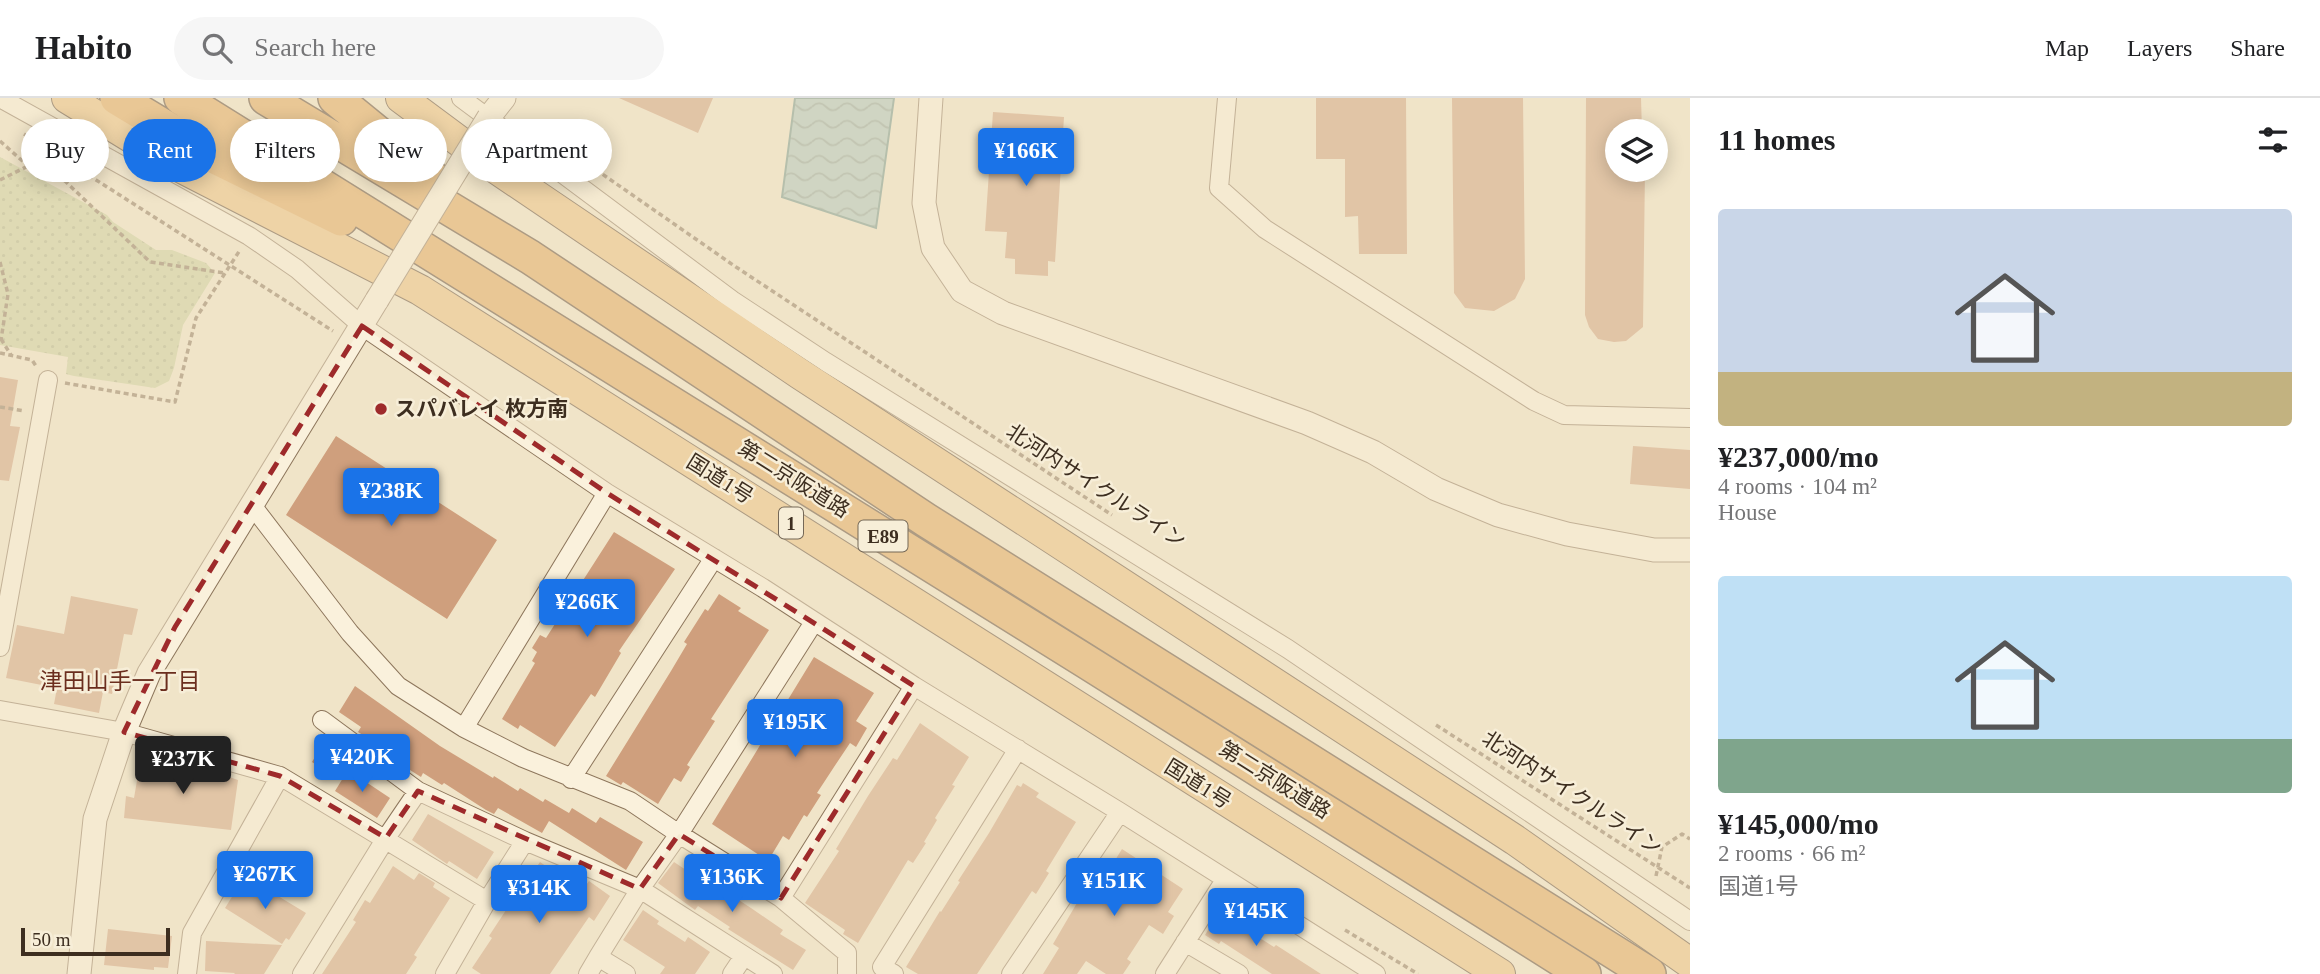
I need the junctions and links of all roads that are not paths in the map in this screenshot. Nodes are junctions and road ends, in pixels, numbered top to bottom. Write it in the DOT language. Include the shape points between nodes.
graph roads {
  1 [pos="0,98"];
  2 [pos="67,98"];
  3 [pos="117,98"];
  4 [pos="181,98"];
  5 [pos="266,98"];
  6 [pos="335,98"];
  7 [pos="401,98"];
  8 [pos="461,98"];
  9 [pos="931,98"];
  10 [pos="1227,98"];
  11 [pos="498,106"];
  12 [pos="530,257"];
  13 [pos="534,316"];
  14 [pos="362,326"];
  15 [pos="47,380"];
  16 [pos="1690,418"];
  17 [pos="607,494"];
  18 [pos="251,504"];
  19 [pos="1690,550"];
  20 [pos="715,558"];
  21 [pos="814,622"];
  22 [pos="0,647"];
  23 [pos="915,686"];
  24 [pos="0,710"];
  25 [pos="322,720"];
  26 [pos="464,728"];
  27 [pos="124,732"];
  28 [pos="1018,749"];
  29 [pos="281,776"];
  30 [pos="571,779"];
  31 [pos="418,792"];
  32 [pos="1120,812"];
  33 [pos="679,834"];
  34 [pos="386,838"];
  35 [pos="525,841"];
  36 [pos="1225,880"];
  37 [pos="640,889"];
  38 [pos="781,898"];
  39 [pos="487,901"];
  40 [pos="1690,921"];
  41 [pos="1185,942"];
  42 [pos="744,956"];
  43 [pos="598,957"];
  44 [pos="1690,963"];
  45 [pos="79,974"];
  46 [pos="187,974"];
  47 [pos="302,974"];
  48 [pos="445,974"];
  49 [pos="587,974"];
  50 [pos="626,974"];
  51 [pos="732,974"];
  52 [pos="773,974"];
  53 [pos="847,974"];
  54 [pos="894,974"];
  55 [pos="1011,974"];
  56 [pos="1165,974"];
  57 [pos="1239,974"];
  58 [pos="1376,974"];
  59 [pos="1500,974"];
  60 [pos="1584,974"];
  61 [pos="1649,974"];
  1 -- 14 [label="street" via="249,236 297,269"];
  2 -- 59 [label="highway, 国道1号 / 1" via="178,166 420,290"];
  3 -- 13 [label="highway" via="213,156"];
  4 -- 13 [label="highway, 第二京阪道路 / E89"];
  5 -- 12 [label="highway, 第二京阪道路 / E89"];
  6 -- 12 [label="highway"];
  7 -- 44 [label="highway" via="494,167 800,374 1515,840"];
  8 -- 11 [label="street"];
  9 -- 19 [label="street" via="924,202 933,248 962,291 1003,313 1307,423 1498,515 1579,537 1654,550"];
  10 -- 16 [label="street" via="1219,188 1265,229 1534,401 1564,415"];
  11 -- 14 [label="street, bridge"];
  11 -- 40 [label="street" via="743,307 1288,649"];
  12 -- 61 [label="highway, 第二京阪道路 / E89" via="926,520"];
  13 -- 60 [label="highway, 第二京阪道路 / E89"];
  14 -- 17 [label="street"];
  14 -- 18 [label="street"];
  15 -- 22 [label="street"];
  17 -- 20 [label="street"];
  17 -- 26 [label="street"];
  18 -- 26 [label="street" via="349,633 398,686"];
  18 -- 27 [label="street" via="149,673"];
  20 -- 21 [label="street"];
  20 -- 30 [label="street"];
  21 -- 23 [label="street"];
  21 -- 33 [label="street"];
  23 -- 28 [label="street"];
  23 -- 38 [label="street"];
  24 -- 27 [label="street"];
  25 -- 31 [label="street"];
  26 -- 30 [label="street"];
  27 -- 29 [label="street"];
  27 -- 45 [label="street" via="95,819"];
  28 -- 32 [label="street"];
  28 -- 54 [label="street" via="882,967"];
  29 -- 34 [label="street"];
  29 -- 46 [label="street" via="192,933"];
  30 -- 33 [label="street" via="630,801"];
  31 -- 34 [label="street"];
  31 -- 35 [label="street"];
  32 -- 36 [label="street"];
  32 -- 55 [label="street"];
  33 -- 37 [label="street"];
  33 -- 38 [label="street"];
  34 -- 39 [label="street"];
  34 -- 47 [label="street"];
  35 -- 37 [label="street"];
  35 -- 39 [label="street"];
  36 -- 41 [label="street"];
  36 -- 58 [label="street"];
  37 -- 42 [label="street"];
  37 -- 43 [label="street"];
  38 -- 53 [label="street" via="847,953"];
  39 -- 48 [label="street"];
  41 -- 56 [label="street"];
  41 -- 57 [label="street"];
  42 -- 51 [label="street"];
  42 -- 52 [label="street"];
  43 -- 49 [label="street"];
  43 -- 50 [label="street"];
}
